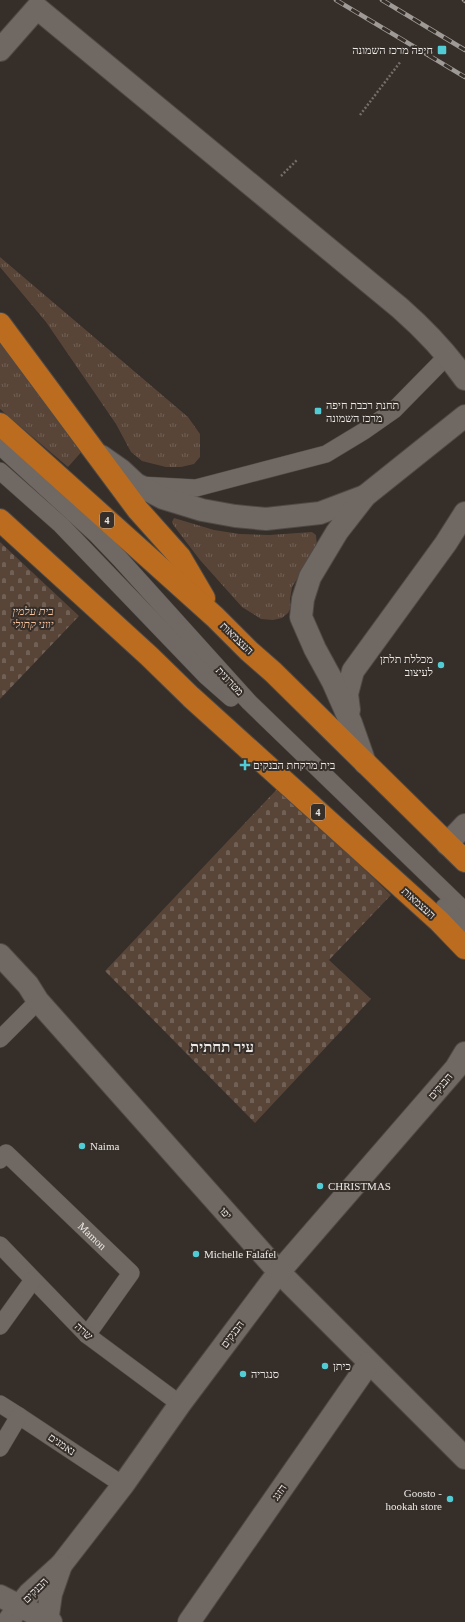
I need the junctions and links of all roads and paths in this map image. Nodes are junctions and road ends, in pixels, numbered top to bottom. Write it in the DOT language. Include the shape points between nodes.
graph roads {
  1 [pos="0,50"];
  2 [pos="401,61"];
  3 [pos="360,115"];
  4 [pos="297,160"];
  5 [pos="276,181"];
  6 [pos="0,324"];
  7 [pos="448,355"];
  8 [pos="465,379"];
  9 [pos="465,416"];
  10 [pos="0,424"];
  11 [pos="0,446"];
  12 [pos="94,450"];
  13 [pos="0,471"];
  14 [pos="136,484"];
  15 [pos="365,496"];
  16 [pos="465,513"];
  17 [pos="0,520"];
  18 [pos="215,617"];
  19 [pos="351,723"];
  20 [pos="365,763"];
  21 [pos="465,825"];
  22 [pos="447,844"];
  23 [pos="465,861"];
  24 [pos="465,912"];
  25 [pos="465,927"];
  26 [pos="465,948"];
  27 [pos="0,955"];
  28 [pos="38,1001"];
  29 [pos="0,1039"];
  30 [pos="465,1053"];
  31 [pos="0,1160"];
  32 [pos="0,1245"];
  33 [pos="279,1272"];
  34 [pos="33,1280"];
  35 [pos="0,1326"];
  36 [pos="87,1335"];
  37 [pos="369,1363"];
  38 [pos="0,1404"];
  39 [pos="180,1404"];
  40 [pos="20,1416"];
  41 [pos="0,1448"];
  42 [pos="465,1458"];
  43 [pos="123,1485"];
  44 [pos="61,1565"];
  45 [pos="0,1596"];
  46 [pos="14,1614"];
  47 [pos="48,1621"];
  48 [pos="189,1622"];
  1 -- 7 [label="street" via="37,8 400,308"];
  2 -- 3 [label="path"];
  4 -- 5 [label="path"];
  6 -- 12 [label="highway"];
  7 -- 8 [label="street"];
  7 -- 14 [label="lane" via="394,410 326,454 196,488"];
  9 -- 15 [label="street"];
  10 -- 18 [label="highway, העצמאות / 4"];
  11 -- 24 [label="lane, מטרונית" via="97,535 250,702"];
  12 -- 14 [label="street"];
  12 -- 18 [label="highway" via="138,510 180,557"];
  13 -- 25 [label="lane, מטרונית" via="61,525 206,676"];
  14 -- 15 [label="street" via="163,498 202,510 266,519 320,513"];
  15 -- 19 [label="street" via="338,532 310,577 302,599 301,617"];
  16 -- 19 [label="street" via="353,671 347,694"];
  17 -- 26 [label="highway, העצמאות / 4" via="144,651 191,698 439,921"];
  18 -- 20 [label="highway, העצמאות / 4"];
  19 -- 20 [label="street"];
  20 -- 22 [label="highway, העצמאות / 4"];
  21 -- 22 [label="street"];
  22 -- 23 [label="highway, העצמאות / 4"];
  27 -- 28 [label="street, יפו" via="28,985"];
  28 -- 29 [label="lane"];
  28 -- 33 [label="street, יפו"];
  30 -- 33 [label="street, הבנקים" via="456,1068"];
  31 -- 36 [label="lane, Mamon" via="6,1153 131,1273"];
  32 -- 34 [label="lane, שרה"];
  33 -- 37 [label="street, יפו"];
  33 -- 39 [label="street, הבנקים"];
  34 -- 35 [label="lane"];
  34 -- 36 [label="lane, שרה"];
  36 -- 39 [label="lane, שרה"];
  37 -- 42 [label="street, יפו"];
  37 -- 48 [label="street, הזגג"];
  38 -- 40 [label="lane, נאמנים"];
  39 -- 43 [label="street, הבנקים"];
  40 -- 41 [label="lane"];
  40 -- 43 [label="lane, נאמנים"];
  43 -- 44 [label="street, הבנקים"];
  44 -- 46 [label="street, הבנקים" via="29,1594"];
  44 -- 47 [label="street" via="52,1594"];
  45 -- 46 [label="street"];
  46 -- 47 [label="street"];
}
